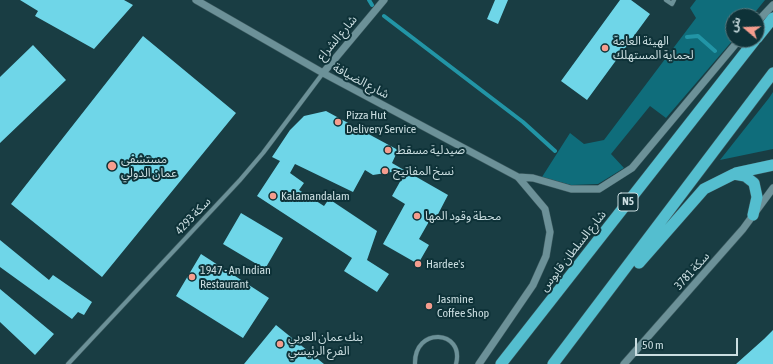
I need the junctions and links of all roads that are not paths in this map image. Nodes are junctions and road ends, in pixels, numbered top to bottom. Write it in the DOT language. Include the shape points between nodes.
graph roads {
  1 [pos="196,0"];
  2 [pos="384,0"];
  3 [pos="666,0"];
  4 [pos="674,0"];
  5 [pos="773,5"];
  6 [pos="765,14"];
  7 [pos="773,18"];
  8 [pos="765,28"];
  9 [pos="732,48"];
  10 [pos="749,48"];
  11 [pos="323,73"];
  12 [pos="773,73"];
  13 [pos="773,165"];
  14 [pos="734,174"];
  15 [pos="518,178"];
  16 [pos="773,188"];
  17 [pos="753,215"];
  18 [pos="589,318"];
  19 [pos="68,364"];
  20 [pos="415,364"];
  21 [pos="456,364"];
  22 [pos="479,364"];
  23 [pos="500,364"];
  24 [pos="553,364"];
  25 [pos="624,364"];
  1 -- 11 [label="street, شارع الضيافة"];
  2 -- 11 [label="street, شارع الشراع"];
  3 -- 4 [label="street" via="672,4"];
  5 -- 6 [label="street"];
  7 -- 8 [label="highway, شارع السلطان قابوس / N5"];
  9 -- 15 [label="street" via="632,168 599,189 570,189 533,178"];
  10 -- 23 [label="highway, شارع السلطان قابوس / N5"];
  11 -- 15 [label="street, شارع الضيافة"];
  11 -- 19 [label="street, سكة 4293" via="263,154"];
  12 -- 18 [label="highway"];
  13 -- 14 [label="highway"];
  14 -- 17 [label="highway" via="745,176 754,183 757,197"];
  14 -- 18 [label="highway" via="704,189"];
  15 -- 22 [label="street" via="545,209 550,232 546,256 533,285"];
  16 -- 17 [label="street, سكة 3781"];
  17 -- 25 [label="street, سكة 3781"];
  18 -- 24 [label="highway"];
  20 -- 21 [label="street" via="414,357 420,346 428,338 436,336 446,337 455,347"];
}
